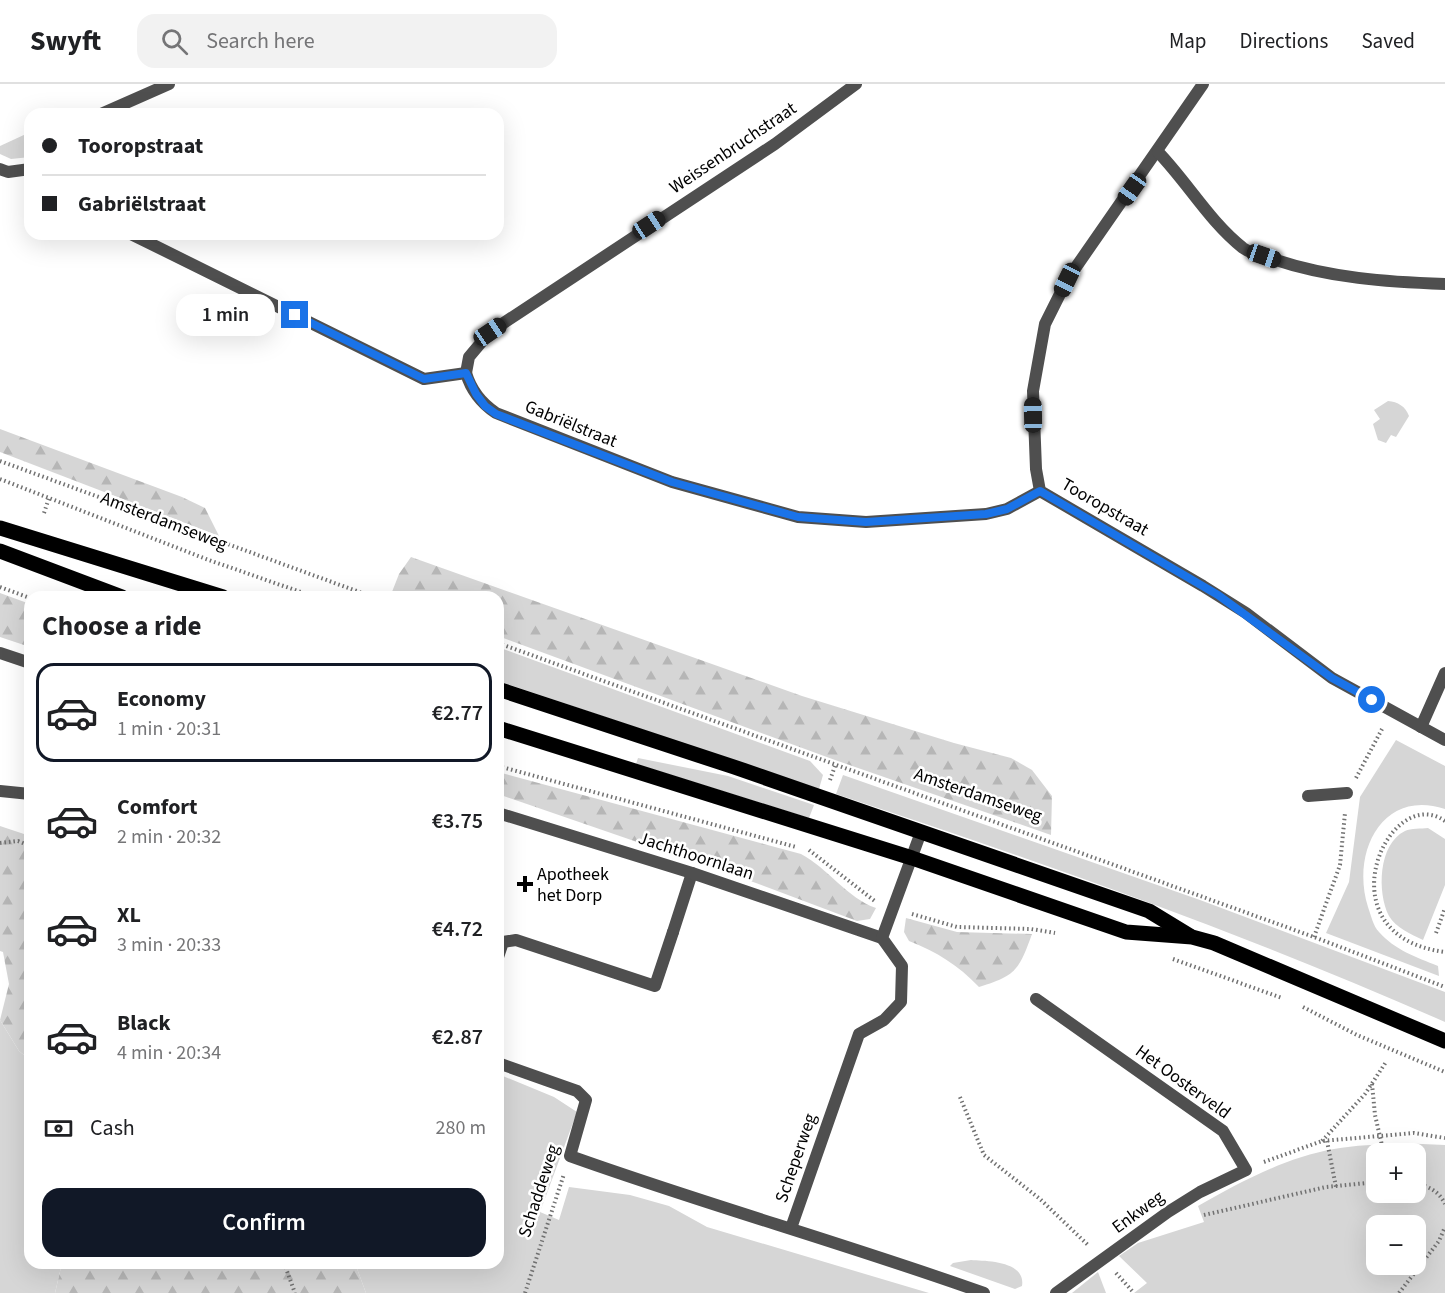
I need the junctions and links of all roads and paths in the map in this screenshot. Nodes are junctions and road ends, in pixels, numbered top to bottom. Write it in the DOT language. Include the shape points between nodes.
graph roads {
  1 [pos="169,84"];
  2 [pos="856,84"];
  3 [pos="1203,84"];
  4 [pos="115,108"];
  5 [pos="1158,152"];
  6 [pos="0,169"];
  7 [pos="24,170"];
  8 [pos="143,240"];
  9 [pos="1445,284"];
  10 [pos="466,373"];
  11 [pos="0,461"];
  12 [pos="0,479"];
  13 [pos="1040,491"];
  14 [pos="50,498"];
  15 [pos="44,513"];
  16 [pos="0,528"];
  17 [pos="0,551"];
  18 [pos="0,587"];
  19 [pos="106,591"];
  20 [pos="204,591"];
  21 [pos="298,591"];
  22 [pos="357,591"];
  23 [pos="24,596"];
  24 [pos="504,645"];
  25 [pos="0,653"];
  26 [pos="24,661"];
  27 [pos="1445,673"];
  28 [pos="504,691"];
  29 [pos="1391,711"];
  30 [pos="1421,727"];
  31 [pos="504,730"];
  32 [pos="1445,740"];
  33 [pos="504,768"];
  34 [pos="0,791"];
  35 [pos="24,793"];
  36 [pos="1347,793"];
  37 [pos="1308,796"];
  38 [pos="504,815"];
  39 [pos="1445,821"];
  40 [pos="921,832"];
  41 [pos="0,843"];
  42 [pos="24,844"];
  43 [pos="912,858"];
  44 [pos="692,873"];
  45 [pos="895,908"];
  46 [pos="1445,908"];
  47 [pos="1436,933"];
  48 [pos="1066,935"];
  49 [pos="1192,937"];
  50 [pos="1314,937"];
  51 [pos="882,938"];
  52 [pos="504,942"];
  53 [pos="1445,952"];
  54 [pos="1169,957"];
  55 [pos="1445,987"];
  56 [pos="1036,999"];
  57 [pos="1285,999"];
  58 [pos="1296,1003"];
  59 [pos="1445,1041"];
  60 [pos="1386,1062"];
  61 [pos="504,1065"];
  62 [pos="1445,1072"];
  63 [pos="1372,1083"];
  64 [pos="960,1096"];
  65 [pos="1381,1136"];
  66 [pos="1445,1138"];
  67 [pos="1324,1141"];
  68 [pos="1382,1143"];
  69 [pos="570,1156"];
  70 [pos="1246,1170"];
  71 [pos="1366,1183"];
  72 [pos="1336,1186"];
  73 [pos="1426,1187"];
  74 [pos="1445,1204"];
  75 [pos="1168,1212"];
  76 [pos="1445,1227"];
  77 [pos="791,1228"];
  78 [pos="1090,1247"];
  79 [pos="1111,1268"];
  80 [pos="286,1269"];
  81 [pos="295,1293"];
  82 [pos="525,1293"];
  83 [pos="984,1293"];
  84 [pos="1056,1293"];
  85 [pos="1134,1293"];
  86 [pos="1398,1293"];
  1 -- 4 [label="street"];
  2 -- 10 [label="street, Weissenbruchstraat" via="775,144 490,332 469,357"];
  3 -- 5 [label="street, Tooropstraat"];
  5 -- 9 [label="street" via="1183,178 1206,213 1245,249 1303,269 1387,282"];
  5 -- 13 [label="street, Tooropstraat" via="1067,280 1045,324 1033,391"];
  6 -- 7 [label="street"];
  8 -- 10 [label="street" via="424,379"];
  10 -- 13 [label="street, Gabriëlstraat" via="476,394 496,414 672,482 798,517 877,522 986,514 1007,509"];
  11 -- 22 [label="path"];
  12 -- 14 [label="path, Amsterdamseweg"];
  13 -- 29 [label="street, Tooropstraat" via="1203,586 1332,678"];
  14 -- 15 [label="path"];
  14 -- 21 [label="path, Amsterdamseweg"];
  16 -- 20 [label="main road"];
  17 -- 19 [label="main road"];
  18 -- 23 [label="path"];
  24 -- 50 [label="path, Amsterdamseweg"];
  25 -- 26 [label="street"];
  27 -- 30 [label="street"];
  28 -- 40 [label="main road"];
  29 -- 30 [label="street, Tooropstraat"];
  29 -- 36 [label="path"];
  30 -- 32 [label="street, Tooropstraat"];
  31 -- 43 [label="main road"];
  33 -- 45 [label="path" via="808,849 861,892"];
  34 -- 35 [label="street"];
  36 -- 37 [label="street"];
  36 -- 50 [label="path" via="1340,865"];
  38 -- 44 [label="street, Jachthoornlaan"];
  39 -- 53 [label="path" via="1427,815 1397,826 1382,845 1374,868 1374,892 1392,931 1411,945"];
  40 -- 43 [label="street"];
  40 -- 49 [label="main road" via="1149,911"];
  41 -- 42 [label="path"];
  43 -- 45 [label="street"];
  43 -- 49 [label="main road" via="1126,932"];
  44 -- 51 [label="street, Jachthoornlaan"];
  44 -- 52 [label="street" via="655,986 516,940"];
  45 -- 48 [label="path" via="957,927 1031,929"];
  45 -- 51 [label="street"];
  46 -- 47 [label="path"];
  49 -- 59 [label="main road"];
  50 -- 55 [label="path, Amsterdamseweg"];
  51 -- 77 [label="street, Scheperweg" via="902,966 901,1002 884,1020 859,1034"];
  54 -- 57 [label="path"];
  56 -- 70 [label="street, Het Oosterveld" via="1222,1131"];
  58 -- 62 [label="path" via="1357,1035"];
  60 -- 63 [label="path"];
  61 -- 69 [label="street, Schaddeweg" via="576,1091 586,1100"];
  63 -- 65 [label="path"];
  63 -- 67 [label="path"];
  64 -- 78 [label="path" via="984,1155 1040,1199"];
  65 -- 66 [label="path" via="1414,1133"];
  65 -- 67 [label="path"];
  65 -- 68 [label="path"];
  67 -- 70 [label="path"];
  67 -- 72 [label="path"];
  69 -- 77 [label="street, Scheperweg"];
  69 -- 82 [label="path, Schaddeweg"];
  70 -- 75 [label="street, Enkweg"];
  71 -- 72 [label="path"];
  72 -- 75 [label="path" via="1199,1216"];
  73 -- 74 [label="path" via="1442,1196"];
  75 -- 84 [label="street, Enkweg"];
  76 -- 86 [label="path" via="1439,1241"];
  77 -- 83 [label="street"];
  79 -- 85 [label="path"];
  80 -- 81 [label="path"];
}
